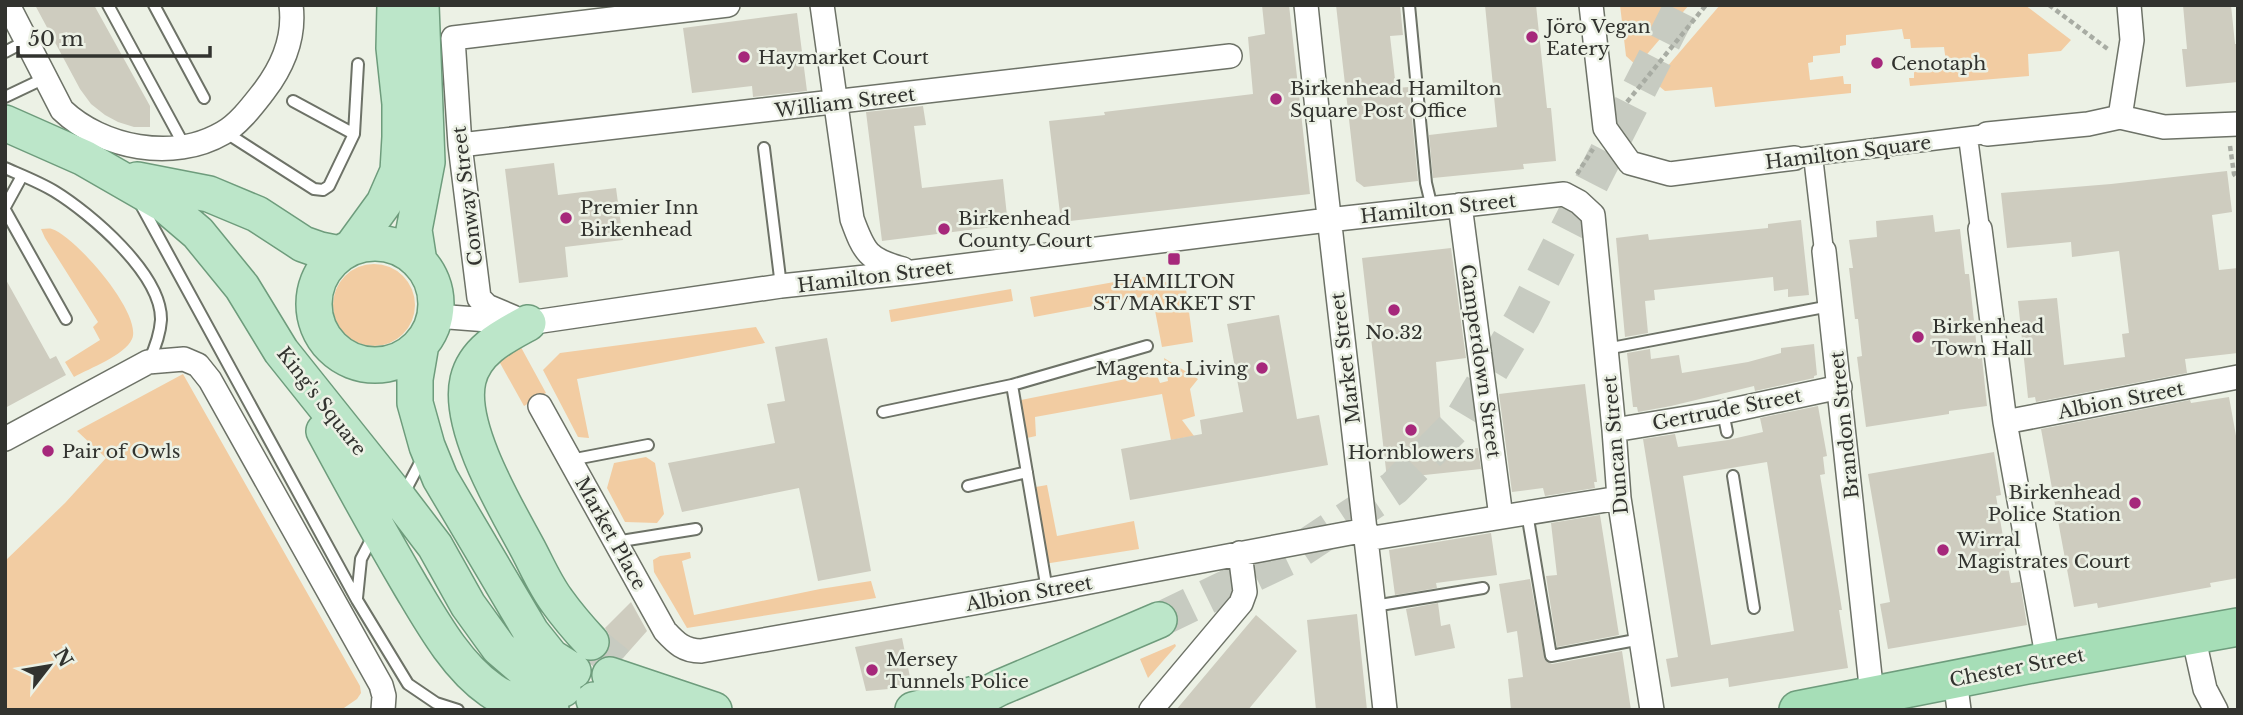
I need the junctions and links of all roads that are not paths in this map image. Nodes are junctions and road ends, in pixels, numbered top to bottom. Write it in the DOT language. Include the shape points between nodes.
graph roads {
  1 [pos="9,5"];
  2 [pos="108,5"];
  3 [pos="154,5"];
  4 [pos="291,5"];
  5 [pos="395,5"];
  6 [pos="421,5"];
  7 [pos="728,5"];
  8 [pos="822,5"];
  9 [pos="1306,5"];
  10 [pos="1409,5"];
  11 [pos="1591,5"];
  12 [pos="2129,5"];
  13 [pos="623,12"];
  14 [pos="26,41"];
  15 [pos="5,52"];
  16 [pos="1230,56"];
  17 [pos="358,64"];
  18 [pos="45,78"];
  19 [pos="5,97"];
  20 [pos="204,98"];
  21 [pos="293,101"];
  22 [pos="835,103"];
  23 [pos="2120,117"];
  24 [pos="5,123"];
  25 [pos="2232,124"];
  26 [pos="225,132"];
  27 [pos="354,134"];
  28 [pos="1978,135"];
  29 [pos="460,145"];
  30 [pos="184,146"];
  31 [pos="764,148"];
  32 [pos="1804,157"];
  33 [pos="5,168"];
  34 [pos="22,176"];
  35 [pos="122,179"];
  36 [pos="1564,194"];
  37 [pos="1460,205"];
  38 [pos="1432,208"];
  39 [pos="5,209"];
  40 [pos="1328,220"];
  41 [pos="1980,229"];
  42 [pos="346,250"];
  43 [pos="1824,251"];
  44 [pos="419,262"];
  45 [pos="913,272"];
  46 [pos="781,286"];
  47 [pos="1830,306"];
  48 [pos="66,318"];
  49 [pos="528,323"];
  50 [pos="429,330"];
  51 [pos="1147,346"];
  52 [pos="1606,349"];
  53 [pos="148,362"];
  54 [pos="2238,377"];
  55 [pos="1012,385"];
  56 [pos="1840,387"];
  57 [pos="540,406"];
  58 [pos="883,412"];
  59 [pos="2005,422"];
  60 [pos="1614,430"];
  61 [pos="5,439"];
  62 [pos="648,445"];
  63 [pos="427,446"];
  64 [pos="570,460"];
  65 [pos="1027,472"];
  66 [pos="1733,475"];
  67 [pos="968,486"];
  68 [pos="1619,498"];
  69 [pos="1527,513"];
  70 [pos="388,514"];
  71 [pos="1501,517"];
  72 [pos="696,529"];
  73 [pos="1366,535"];
  74 [pos="615,542"];
  75 [pos="1240,553"];
  76 [pos="1483,588"];
  77 [pos="1047,590"];
  78 [pos="357,600"];
  79 [pos="1374,606"];
  80 [pos="1754,608"];
  81 [pos="1159,620"];
  82 [pos="2238,627"];
  83 [pos="2193,635"];
  84 [pos="1641,639"];
  85 [pos="691,652"];
  86 [pos="2048,661"];
  87 [pos="587,677"];
  88 [pos="999,688"];
  89 [pos="1957,694"];
  90 [pos="1872,695"];
  91 [pos="648,702"];
  92 [pos="384,709"];
  93 [pos="453,709"];
  94 [pos="1803,709"];
  95 [pos="714,710"];
  96 [pos="913,710"];
  97 [pos="957,710"];
  98 [pos="1151,710"];
  99 [pos="1385,710"];
  100 [pos="1652,710"];
  101 [pos="2216,710"];
  1 -- 14 [label="street"];
  2 -- 30 [label="lane"];
  3 -- 20 [label="lane"];
  4 -- 26 [label="street" via="288,47 276,76"];
  5 -- 42 [label="main road" via="398,171 384,203"];
  6 -- 44 [label="main road, Conway Street" via="427,162 414,230"];
  7 -- 13 [label="street"];
  8 -- 22 [label="street"];
  9 -- 40 [label="street, Market Street"];
  10 -- 38 [label="lane"];
  11 -- 32 [label="street, Hamilton Square" via="1605,128 1630,163 1670,174"];
  12 -- 23 [label="street" via="2132,40"];
  13 -- 29 [label="street, Conway Street" via="453,38"];
  14 -- 15 [label="lane"];
  14 -- 18 [label="street"];
  16 -- 22 [label="street, William Street"];
  17 -- 27 [label="lane"];
  18 -- 19 [label="lane"];
  18 -- 30 [label="street" via="62,110 94,133 140,147"];
  21 -- 27 [label="lane"];
  22 -- 29 [label="street, William Street"];
  22 -- 45 [label="street" via="852,219 860,240 880,263"];
  23 -- 25 [label="street" via="2164,127"];
  23 -- 28 [label="street, Hamilton Square"];
  24 -- 35 [label="main road, King's Square"];
  26 -- 27 [label="lane" via="314,189 323,190"];
  26 -- 30 [label="street"];
  28 -- 32 [label="street, Hamilton Square"];
  28 -- 41 [label="street"];
  29 -- 49 [label="street, Conway Street" via="479,298"];
  31 -- 46 [label="lane"];
  32 -- 43 [label="street, Brandon Street"];
  33 -- 34 [label="lane"];
  34 -- 39 [label="lane"];
  34 -- 53 [label="lane" via="54,191 97,223 145,276 161,318"];
  35 -- 42 [label="main road" via="209,194 257,214 303,244 320,250"];
  35 -- 70 [label="main road, King's Square" via="164,204 198,233 242,287"];
  35 -- 78 [label="lane"];
  36 -- 37 [label="street, Hamilton Street"];
  36 -- 52 [label="street, Duncan Street" via="1593,215"];
  37 -- 38 [label="street, Hamilton Street"];
  37 -- 71 [label="street, Camperdown Street"];
  38 -- 40 [label="street, Hamilton Street"];
  39 -- 48 [label="lane"];
  40 -- 45 [label="street, Hamilton Street"];
  40 -- 73 [label="street, Market Street"];
  41 -- 59 [label="street"];
  42 -- 44 [label="main road" via="368,243 386,244"];
  42 -- 50 [label="main road" via="328,264 315,289 316,324 339,354 374,366 392,363 407,356"];
  43 -- 47 [label="street, Brandon Street"];
  44 -- 50 [label="main road" via="436,297"];
  45 -- 46 [label="street, Hamilton Street"];
  46 -- 49 [label="street, Hamilton Street"];
  47 -- 52 [label="lane"];
  47 -- 56 [label="street, Brandon Street"];
  49 -- 50 [label="street, Hamilton Street"];
  49 -- 87 [label="main road" via="501,338 475,362 465,394 468,413 490,479 555,599"];
  50 -- 63 [label="main road" via="415,379 415,403"];
  51 -- 55 [label="lane"];
  52 -- 60 [label="street, Duncan Street"];
  53 -- 61 [label="street"];
  53 -- 92 [label="street" via="184,359 198,365 210,380 382,685"];
  54 -- 59 [label="street, Albion Street"];
  55 -- 58 [label="lane"];
  55 -- 65 [label="lane"];
  56 -- 60 [label="street, Gertrude Street" via="1725,422"];
  56 -- 90 [label="street, Brandon Street"];
  57 -- 64 [label="street, Market Place"];
  59 -- 86 [label="street"];
  60 -- 68 [label="street, Duncan Street"];
  62 -- 64 [label="lane"];
  63 -- 70 [label="lane"];
  63 -- 87 [label="main road" via="440,478 481,547"];
  64 -- 74 [label="street, Market Place"];
  65 -- 67 [label="lane"];
  65 -- 77 [label="lane"];
  66 -- 80 [label="lane"];
  68 -- 69 [label="street, Albion Street"];
  68 -- 84 [label="street, Duncan Street"];
  69 -- 71 [label="street, Albion Street"];
  69 -- 84 [label="lane" via="1551,656"];
  70 -- 78 [label="lane" via="361,559"];
  70 -- 87 [label="main road, King's Square" via="439,633 491,691 528,705"];
  71 -- 73 [label="street, Albion Street"];
  72 -- 74 [label="lane"];
  73 -- 75 [label="street, Albion Street"];
  73 -- 79 [label="street, Market Street"];
  74 -- 85 [label="street, Market Place" via="665,631"];
  75 -- 77 [label="street, Albion Street"];
  75 -- 98 [label="street" via="1245,592 1241,603"];
  76 -- 79 [label="lane"];
  77 -- 85 [label="street, Albion Street"];
  78 -- 93 [label="lane" via="408,684"];
  79 -- 99 [label="street, Market Street"];
  81 -- 88 [label="main road"];
  82 -- 83 [label="highway, Chester Street"];
  83 -- 86 [label="highway, Chester Street"];
  83 -- 101 [label="street" via="2205,689"];
  84 -- 100 [label="street, Duncan Street"];
  86 -- 89 [label="highway, Chester Street"];
  87 -- 91 [label="main road"];
  88 -- 96 [label="main road"];
  88 -- 97 [label="main road"];
  89 -- 90 [label="highway, Chester Street"];
  90 -- 94 [label="highway, Chester Street"];
  91 -- 95 [label="main road"];
}
